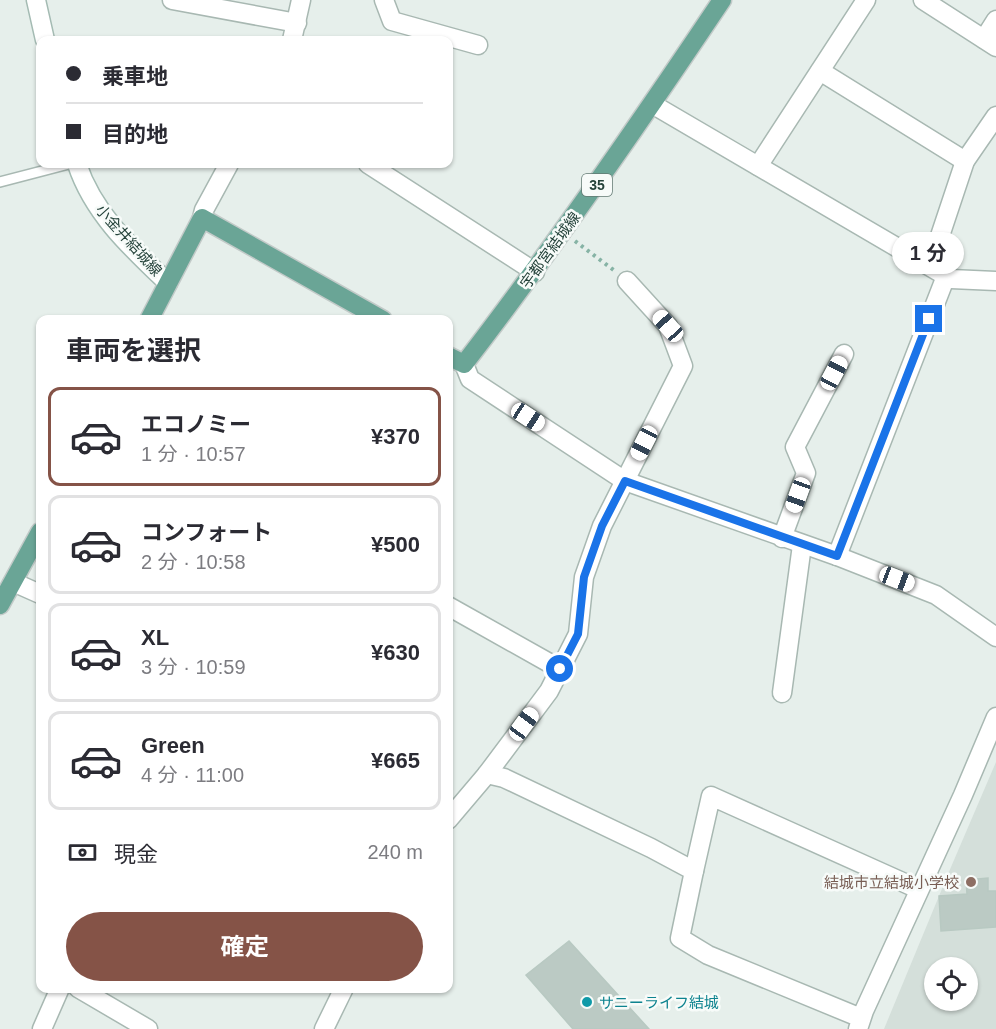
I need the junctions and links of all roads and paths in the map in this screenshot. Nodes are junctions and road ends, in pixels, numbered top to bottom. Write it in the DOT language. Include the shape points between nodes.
graph roads {
  1 [pos="36,0"];
  2 [pos="172,0"];
  3 [pos="301,0"];
  4 [pos="384,0"];
  5 [pos="722,0"];
  6 [pos="866,0"];
  7 [pos="923,0"];
  8 [pos="996,20"];
  9 [pos="294,32"];
  10 [pos="44,36"];
  11 [pos="446,36"];
  12 [pos="453,38"];
  13 [pos="990,43"];
  14 [pos="478,45"];
  15 [pos="820,71"];
  16 [pos="652,104"];
  17 [pos="996,116"];
  18 [pos="965,160"];
  19 [pos="758,166"];
  20 [pos="54,168"];
  21 [pos="79,168"];
  22 [pos="227,168"];
  23 [pos="374,168"];
  24 [pos="0,182"];
  25 [pos="202,218"];
  26 [pos="563,232"];
  27 [pos="930,266"];
  28 [pos="535,272"];
  29 [pos="946,276"];
  30 [pos="627,281"];
  31 [pos="996,281"];
  32 [pos="168,283"];
  33 [pos="152,315"];
  34 [pos="375,315"];
  35 [pos="844,354"];
  36 [pos="456,360"];
  37 [pos="625,481"];
  38 [pos="782,538"];
  39 [pos="36,539"];
  40 [pos="802,544"];
  41 [pos="837,556"];
  42 [pos="13,582"];
  43 [pos="36,592"];
  44 [pos="0,605"];
  45 [pos="453,609"];
  46 [pos="996,637"];
  47 [pos="560,669"];
  48 [pos="782,693"];
  49 [pos="996,717"];
  50 [pos="487,774"];
  51 [pos="453,814"];
  52 [pos="694,871"];
  53 [pos="918,889"];
  54 [pos="58,993"];
  55 [pos="87,993"];
  56 [pos="342,993"];
  57 [pos="860,1024"];
  58 [pos="42,1029"];
  59 [pos="148,1029"];
  60 [pos="324,1029"];
  1 -- 10 [label="street"];
  2 -- 9 [label="street"];
  3 -- 9 [label="street"];
  4 -- 11 [label="street" via="392,21"];
  5 -- 16 [label="main road, 宇都宮結城線 / 35"];
  6 -- 15 [label="street"];
  7 -- 13 [label="street"];
  8 -- 13 [label="street"];
  12 -- 14 [label="street"];
  15 -- 18 [label="street"];
  15 -- 19 [label="street"];
  16 -- 19 [label="street"];
  16 -- 26 [label="main road, 宇都宮結城線 / 35"];
  17 -- 18 [label="street"];
  18 -- 27 [label="street"];
  19 -- 27 [label="street"];
  20 -- 24 [label="lane"];
  21 -- 32 [label="street, 小金井結城線" via="93,201 112,226"];
  22 -- 25 [label="street"];
  23 -- 28 [label="street"];
  25 -- 32 [label="main road"];
  25 -- 34 [label="main road"];
  26 -- 28 [label="main road, 宇都宮結城線 / 35"];
  26 -- 30 [label="path"];
  27 -- 29 [label="street"];
  28 -- 36 [label="main road, 宇都宮結城線 / 35"];
  29 -- 31 [label="street"];
  29 -- 41 [label="street"];
  30 -- 37 [label="street" via="668,326 683,366"];
  32 -- 33 [label="main road"];
  35 -- 38 [label="street" via="795,447 806,473"];
  36 -- 37 [label="street" via="470,379"];
  37 -- 38 [label="street"];
  37 -- 47 [label="street" via="602,526 584,577 578,634"];
  38 -- 40 [label="street"];
  39 -- 42 [label="main road"];
  40 -- 41 [label="street"];
  40 -- 48 [label="street"];
  41 -- 46 [label="street" via="936,595"];
  42 -- 43 [label="street"];
  42 -- 44 [label="main road"];
  45 -- 47 [label="street"];
  47 -- 50 [label="street" via="549,691"];
  49 -- 53 [label="street"];
  50 -- 51 [label="street"];
  50 -- 52 [label="street" via="504,778"];
  52 -- 53 [label="street" via="711,796"];
  52 -- 57 [label="street" via="680,938 708,955"];
  53 -- 57 [label="street"];
  54 -- 58 [label="street"];
  55 -- 59 [label="street"];
  56 -- 60 [label="street"];
}
